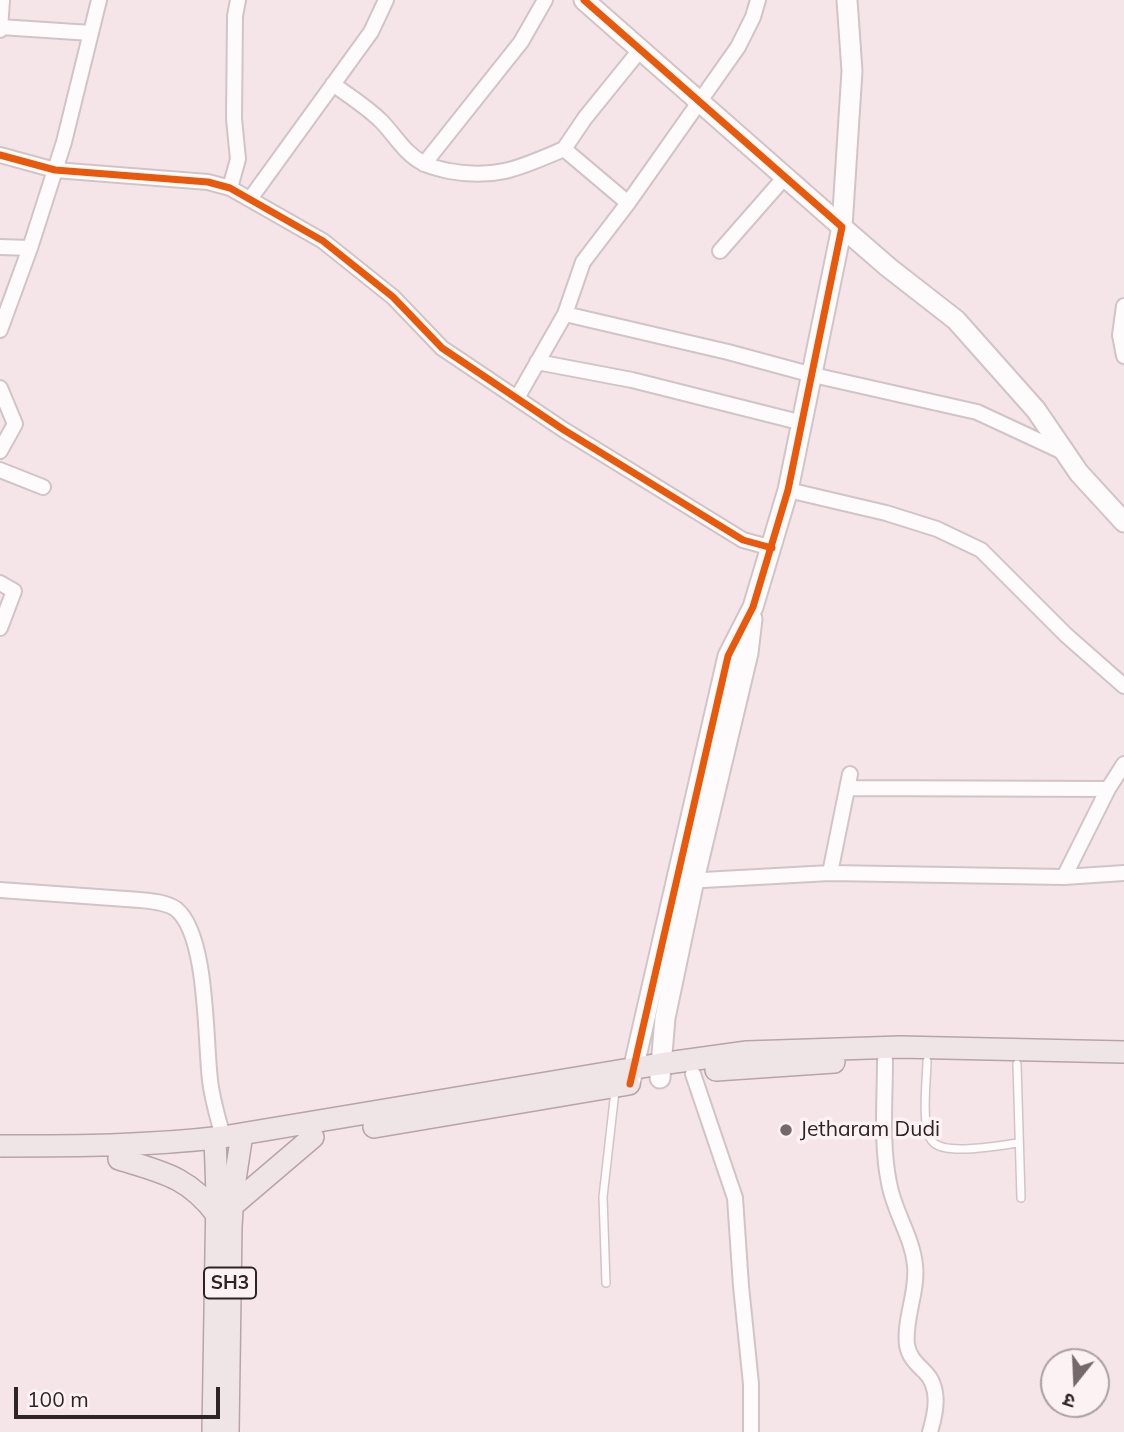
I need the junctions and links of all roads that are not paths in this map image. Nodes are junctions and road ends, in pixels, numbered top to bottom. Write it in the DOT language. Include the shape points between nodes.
graph roads {
  1 [pos="2,0"];
  2 [pos="99,0"];
  3 [pos="238,0"];
  4 [pos="386,0"];
  5 [pos="545,0"];
  6 [pos="584,0"];
  7 [pos="758,0"];
  8 [pos="846,0"];
  9 [pos="0,28"];
  10 [pos="91,33"];
  11 [pos="640,50"];
  12 [pos="334,84"];
  13 [pos="700,101"];
  14 [pos="564,149"];
  15 [pos="0,155"];
  16 [pos="424,164"];
  17 [pos="55,170"];
  18 [pos="784,178"];
  19 [pos="230,188"];
  20 [pos="250,199"];
  21 [pos="628,203"];
  22 [pos="842,227"];
  23 [pos="0,247"];
  24 [pos="30,248"];
  25 [pos="720,251"];
  26 [pos="1124,306"];
  27 [pos="565,314"];
  28 [pos="0,330"];
  29 [pos="1124,356"];
  30 [pos="537,362"];
  31 [pos="813,375"];
  32 [pos="0,388"];
  33 [pos="517,398"];
  34 [pos="803,423"];
  35 [pos="0,451"];
  36 [pos="1064,452"];
  37 [pos="0,470"];
  38 [pos="43,487"];
  39 [pos="788,490"];
  40 [pos="1124,522"];
  41 [pos="772,548"];
  42 [pos="0,583"];
  43 [pos="0,628"];
  44 [pos="1124,686"];
  45 [pos="1124,764"];
  46 [pos="1108,789"];
  47 [pos="830,873"];
  48 [pos="1124,873"];
  49 [pos="1064,877"];
  50 [pos="685,881"];
  51 [pos="0,890"];
  52 [pos="1124,1052"];
  53 [pos="885,1060"];
  54 [pos="927,1060"];
  55 [pos="1017,1064"];
  56 [pos="1124,1066"];
  57 [pos="660,1071"];
  58 [pos="693,1074"];
  59 [pos="626,1079"];
  60 [pos="313,1137"];
  61 [pos="227,1141"];
  62 [pos="1019,1143"];
  63 [pos="0,1146"];
  64 [pos="119,1159"];
  65 [pos="0,1160"];
  66 [pos="1021,1198"];
  67 [pos="224,1211"];
  68 [pos="607,1283"];
  69 [pos="213,1432"];
  70 [pos="228,1432"];
  71 [pos="751,1432"];
  72 [pos="930,1432"];
  1 -- 9 [label="street"];
  2 -- 10 [label="street"];
  3 -- 19 [label="street" via="234,119 238,159"];
  4 -- 12 [label="street" via="371,32"];
  5 -- 16 [label="street" via="522,42"];
  6 -- 11 [label="street"];
  7 -- 13 [label="street" via="738,47"];
  8 -- 22 [label="street" via="852,71"];
  9 -- 10 [label="street"];
  10 -- 17 [label="street"];
  11 -- 13 [label="street"];
  11 -- 14 [label="street"];
  12 -- 16 [label="street" via="381,121 405,150"];
  12 -- 20 [label="street"];
  13 -- 18 [label="street"];
  13 -- 21 [label="street"];
  14 -- 16 [label="street" via="497,174 467,174"];
  14 -- 21 [label="street"];
  15 -- 17 [label="street"];
  17 -- 19 [label="street" via="208,182"];
  17 -- 24 [label="street"];
  18 -- 22 [label="street"];
  18 -- 25 [label="street"];
  19 -- 20 [label="street"];
  20 -- 33 [label="street" via="323,241 393,297 442,348"];
  21 -- 27 [label="street" via="583,262"];
  22 -- 31 [label="street"];
  22 -- 36 [label="street" via="956,320 1036,411"];
  23 -- 24 [label="street"];
  24 -- 28 [label="street"];
  26 -- 29 [label="street" via="1120,335"];
  27 -- 30 [label="street"];
  27 -- 31 [label="street"];
  30 -- 33 [label="street"];
  30 -- 34 [label="street" via="645,383"];
  31 -- 34 [label="street"];
  31 -- 36 [label="street" via="977,412"];
  32 -- 35 [label="street" via="15,424"];
  33 -- 41 [label="street" via="743,540"];
  34 -- 39 [label="street"];
  36 -- 40 [label="street"];
  37 -- 38 [label="street"];
  39 -- 41 [label="street"];
  39 -- 44 [label="street" via="886,513 937,529 981,550"];
  41 -- 50 [label="street"];
  42 -- 43 [label="street" via="14,591"];
  45 -- 46 [label="street"];
  46 -- 47 [label="street" via="849,781"];
  46 -- 49 [label="street"];
  47 -- 49 [label="street"];
  47 -- 50 [label="street"];
  48 -- 49 [label="street"];
  50 -- 57 [label="street"];
  50 -- 59 [label="street"];
  51 -- 61 [label="street" via="159,902 175,909 188,923 202,976 210,1082"];
  52 -- 57 [label="main road" via="806,1049 747,1052"];
  53 -- 54 [label="main road"];
  53 -- 58 [label="main road"];
  53 -- 72 [label="street" via="887,1170 915,1268 908,1348 933,1384 935,1416"];
  54 -- 55 [label="main road"];
  54 -- 62 [label="lane" via="926,1117 932,1142 948,1149"];
  55 -- 56 [label="main road"];
  55 -- 62 [label="lane"];
  57 -- 58 [label="main road"];
  57 -- 59 [label="main road"];
  58 -- 71 [label="street" via="735,1198"];
  59 -- 60 [label="main road"];
  59 -- 61 [label="main road"];
  59 -- 68 [label="lane" via="603,1197"];
  60 -- 61 [label="main road"];
  60 -- 67 [label="main road"];
  61 -- 63 [label="main road"];
  61 -- 64 [label="main road" via="171,1156"];
  61 -- 67 [label="main road, SH3"];
  62 -- 66 [label="lane"];
  64 -- 65 [label="main road"];
  64 -- 67 [label="main road" via="186,1183"];
  67 -- 69 [label="main road, SH3"];
  67 -- 70 [label="main road, SH3"];
}
